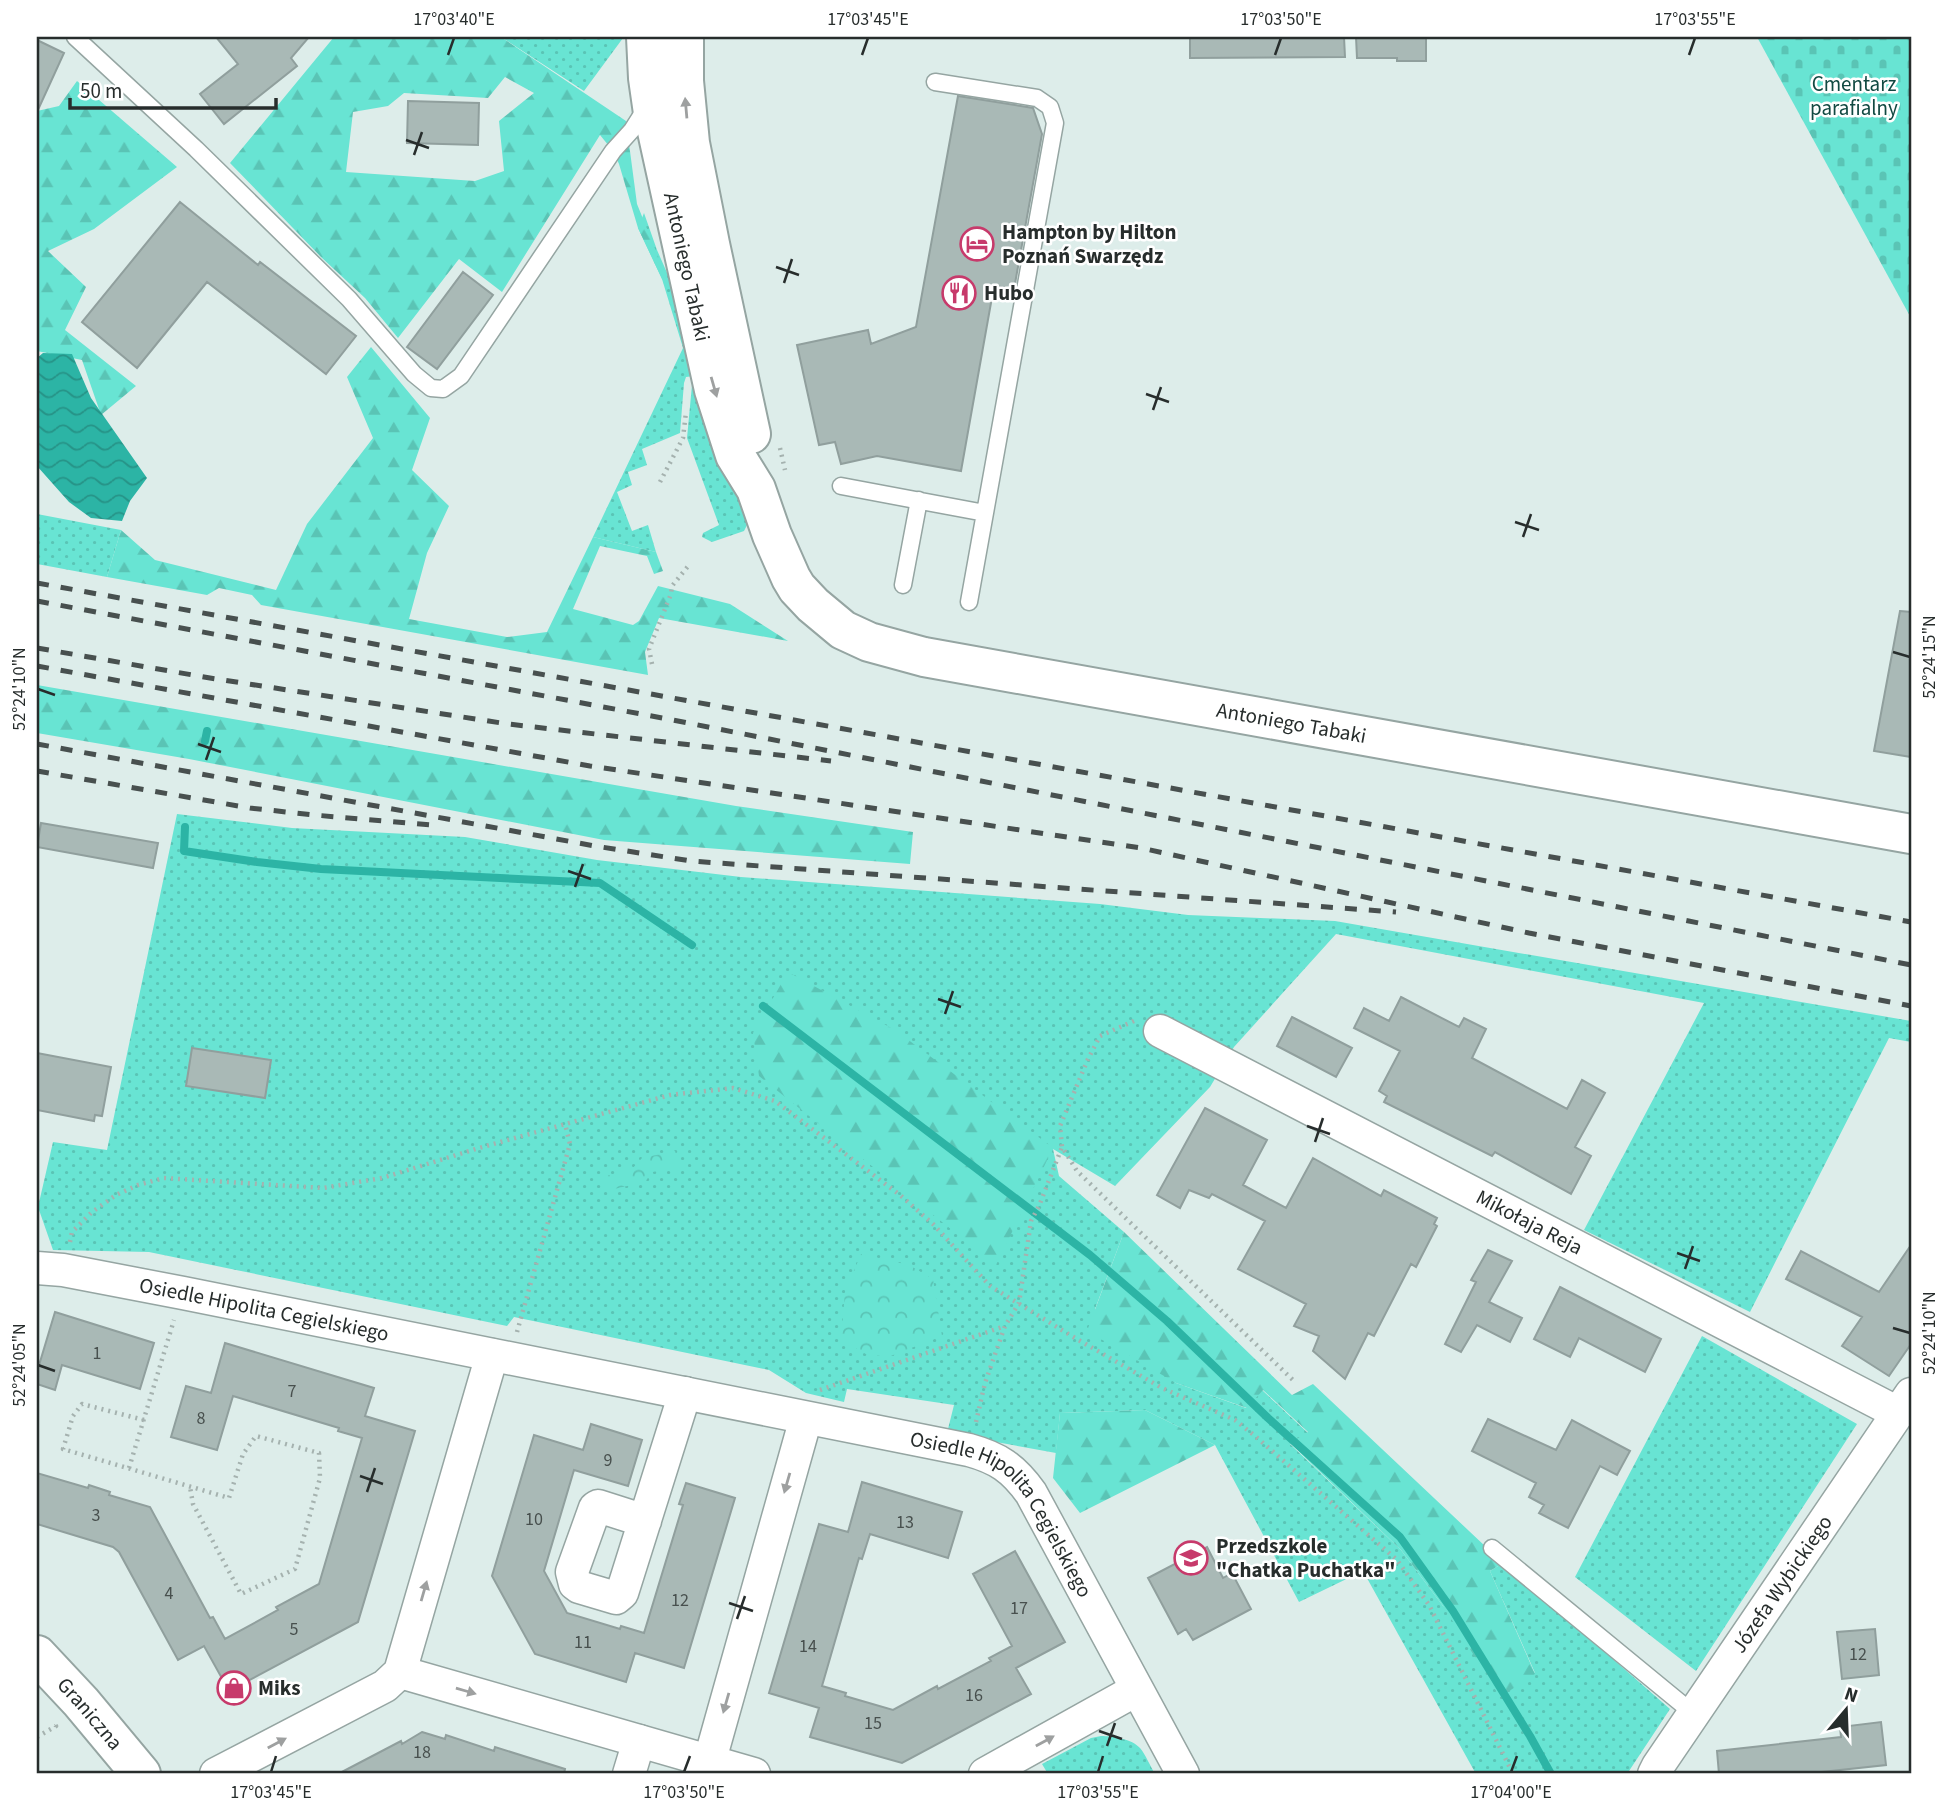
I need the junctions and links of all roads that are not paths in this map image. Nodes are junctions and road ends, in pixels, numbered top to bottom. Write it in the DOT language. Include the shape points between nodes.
graph roads {
  1 [pos="75,37"];
  2 [pos="646,37"];
  3 [pos="684,37"];
  4 [pos="935,82"];
  5 [pos="651,100"];
  6 [pos="772,483"];
  7 [pos="841,486"];
  8 [pos="919,500"];
  9 [pos="985,513"];
  10 [pos="903,584"];
  11 [pos="969,602"];
  12 [pos="1911,834"];
  13 [pos="1160,1031"];
  14 [pos="44,1266"];
  15 [pos="501,1356"];
  16 [pos="685,1393"];
  17 [pos="1905,1404"];
  18 [pos="806,1418"];
  19 [pos="645,1521"];
  20 [pos="1492,1548"];
  21 [pos="37,1655"];
  22 [pos="400,1672"];
  23 [pos="1136,1690"];
  24 [pos="1694,1714"];
  25 [pos="639,1741"];
  26 [pos="708,1768"];
  27 [pos="141,1774"];
  28 [pos="216,1774"];
  29 [pos="629,1774"];
  30 [pos="754,1774"];
  31 [pos="985,1774"];
  32 [pos="1182,1774"];
  33 [pos="1654,1774"];
  1 -- 5 [label="lane" via="349,299 430,388 443,389 461,376"];
  2 -- 5 [label="street, Antoniego Tabaki"];
  6 -- 3 [label="street, Antoniego Tabaki, one-way" via="757,462 690,143"];
  4 -- 9 [label="lane" via="1037,98 1050,107 1055,123"];
  5 -- 6 [label="street, Antoniego Tabaki, one-way" via="714,390 735,455"];
  6 -- 12 [label="street, Antoniego Tabaki" via="772,535 797,588 843,630 869,642 937,659"];
  7 -- 8 [label="lane"];
  8 -- 9 [label="lane"];
  8 -- 10 [label="lane"];
  9 -- 11 [label="lane"];
  13 -- 17 [label="street, Mikołaja Reja"];
  14 -- 15 [label="street, Osiedle Hipolita Cegielskiego"];
  15 -- 16 [label="street, Osiedle Hipolita Cegielskiego"];
  22 -- 15 [label="street, one-way"];
  16 -- 18 [label="street, Osiedle Hipolita Cegielskiego"];
  16 -- 19 [label="street"];
  17 -- 24 [label="street, Józefa Wybickiego"];
  18 -- 23 [label="street, Osiedle Hipolita Cegielskiego" via="969,1450 996,1459 1015,1474 1031,1493"];
  18 -- 26 [label="street, one-way"];
  20 -- 24 [label="lane"];
  21 -- 27 [label="street, Graniczna"];
  22 -- 25 [label="street, one-way"];
  28 -- 22 [label="street, one-way" via="385,1686"];
  31 -- 23 [label="street, one-way"];
  23 -- 32 [label="street, Osiedle Hipolita Cegielskiego"];
  24 -- 33 [label="street, Józefa Wybickiego"];
  25 -- 26 [label="street"];
  25 -- 29 [label="street"];
  26 -- 30 [label="street"];
}
